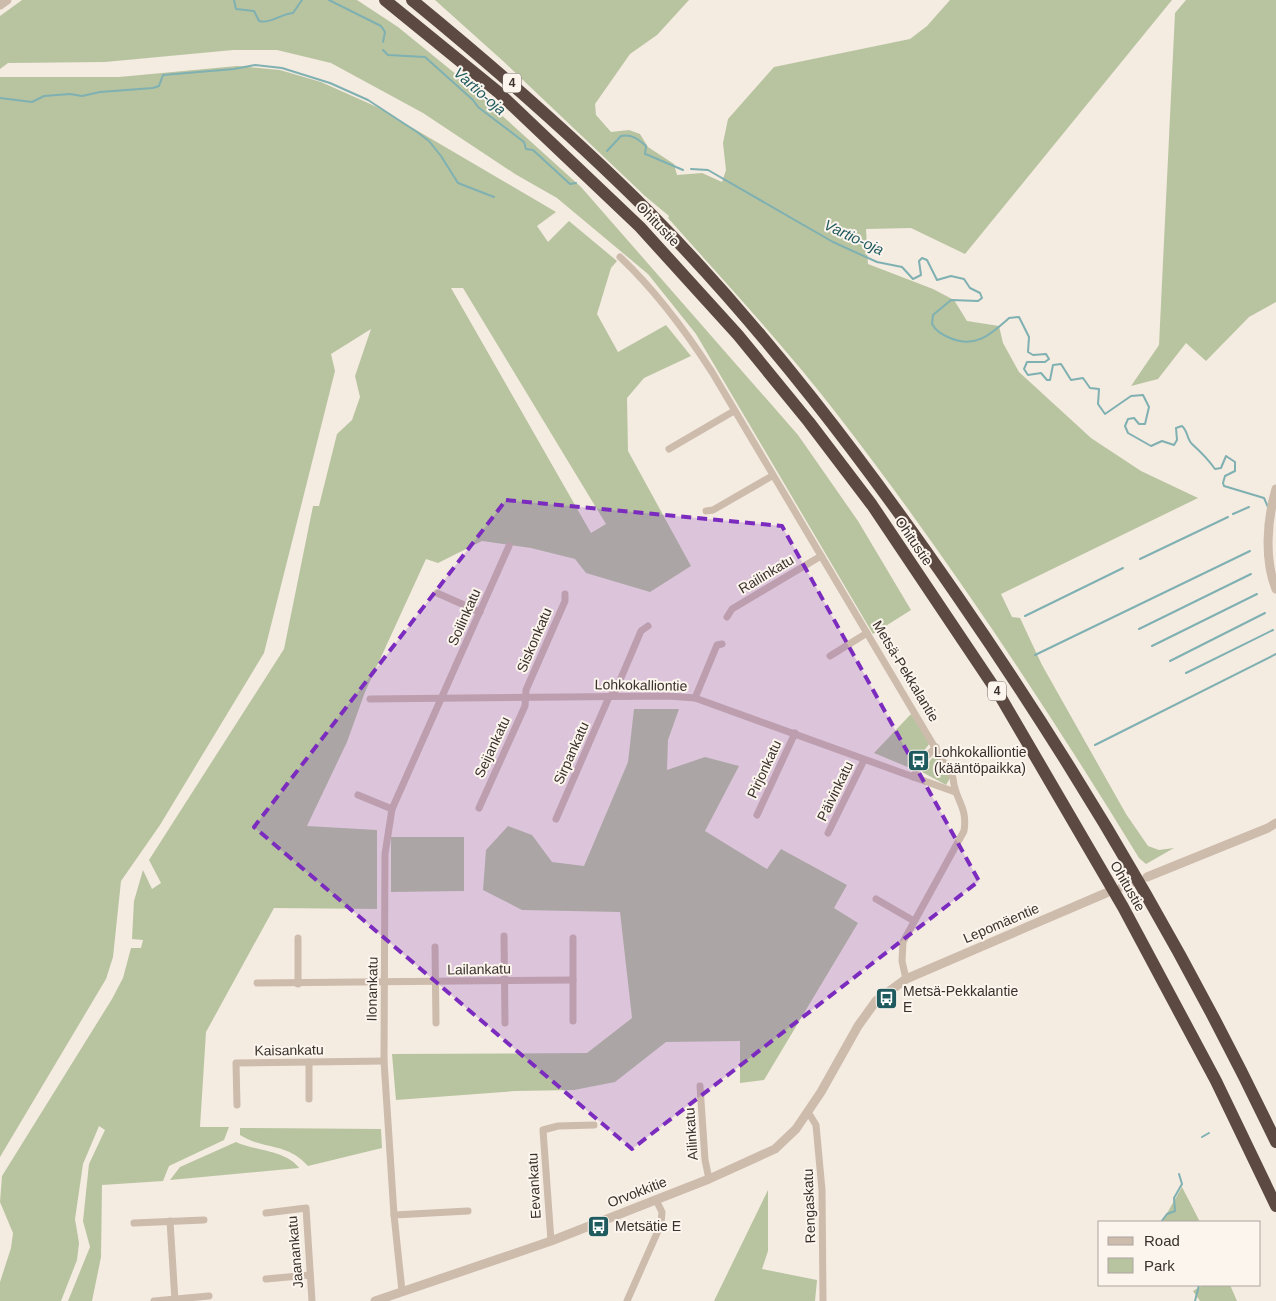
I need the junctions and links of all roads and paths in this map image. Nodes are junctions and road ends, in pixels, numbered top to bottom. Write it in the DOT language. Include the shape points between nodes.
graph roads {
  1 [pos="6,0"];
  2 [pos="374,0"];
  3 [pos="385,0"];
  4 [pos="412,0"];
  5 [pos="421,0"];
  6 [pos="0,5"];
  7 [pos="450,32"];
  8 [pos="436,41"];
  9 [pos="620,257"];
  10 [pos="734,411"];
  11 [pos="669,449"];
  12 [pos="772,476"];
  13 [pos="1276,489"];
  14 [pos="706,511"];
  15 [pos="509,546"];
  16 [pos="821,556"];
  17 [pos="1276,589"];
  18 [pos="437,593"];
  19 [pos="565,594"];
  20 [pos="480,612"];
  21 [pos="727,617"];
  22 [pos="648,626"];
  23 [pos="867,633"];
  24 [pos="722,644"];
  25 [pos="830,656"];
  26 [pos="525,697"];
  27 [pos="608,697"];
  28 [pos="370,698"];
  29 [pos="442,698"];
  30 [pos="695,698"];
  31 [pos="795,734"];
  32 [pos="936,747"];
  33 [pos="864,760"];
  34 [pos="913,777"];
  35 [pos="955,792"];
  36 [pos="358,795"];
  37 [pos="479,808"];
  38 [pos="392,809"];
  39 [pos="757,815"];
  40 [pos="556,820"];
  41 [pos="1276,823"];
  42 [pos="828,833"];
  43 [pos="1146,877"];
  44 [pos="1132,883"];
  45 [pos="1122,887"];
  46 [pos="1106,893"];
  47 [pos="876,899"];
  48 [pos="914,921"];
  49 [pos="504,936"];
  50 [pos="298,938"];
  51 [pos="572,938"];
  52 [pos="435,947"];
  53 [pos="906,978"];
  54 [pos="573,980"];
  55 [pos="504,981"];
  56 [pos="435,982"];
  57 [pos="385,983"];
  58 [pos="257,984"];
  59 [pos="298,984"];
  60 [pos="573,1021"];
  61 [pos="436,1023"];
  62 [pos="505,1023"];
  63 [pos="384,1061"];
  64 [pos="309,1062"];
  65 [pos="700,1086"];
  66 [pos="309,1099"];
  67 [pos="236,1105"];
  68 [pos="808,1112"];
  69 [pos="594,1124"];
  70 [pos="1276,1142"];
  71 [pos="709,1179"];
  72 [pos="656,1200"];
  73 [pos="1276,1206"];
  74 [pos="468,1211"];
  75 [pos="266,1213"];
  76 [pos="394,1215"];
  77 [pos="204,1220"];
  78 [pos="170,1221"];
  79 [pos="134,1223"];
  80 [pos="551,1241"];
  81 [pos="310,1275"];
  82 [pos="266,1279"];
  83 [pos="402,1291"];
  84 [pos="209,1296"];
  85 [pos="175,1300"];
  86 [pos="154,1301"];
  87 [pos="312,1301"];
  88 [pos="375,1301"];
  89 [pos="627,1301"];
  90 [pos="823,1301"];
  1 -- 6 [label="street"];
  2 -- 8 [label="highway"];
  3 -- 8 [label="highway, Ohitustie / 4"];
  4 -- 7 [label="highway, Ohitustie / 4"];
  5 -- 7 [label="highway"];
  7 -- 70 [label="highway, Ohitustie / 4" via="560,126 664,229 759,334 893,503 1043,722 1148,894 1245,1076"];
  8 -- 73 [label="highway, Ohitustie / 4" via="498,92 640,227 738,335 872,505 1000,696 1123,906 1216,1080"];
  9 -- 10 [label="street, Metsä-Pekkalantie" via="648,284 692,341"];
  10 -- 11 [label="street"];
  10 -- 12 [label="street, Metsä-Pekkalantie"];
  12 -- 14 [label="street"];
  12 -- 16 [label="street, Metsä-Pekkalantie"];
  13 -- 17 [label="street" via="1268,553 1270,575"];
  15 -- 20 [label="street, Soilinkatu"];
  16 -- 21 [label="street, Railinkatu" via="732,609"];
  16 -- 23 [label="street, Metsä-Pekkalantie"];
  18 -- 20 [label="street"];
  19 -- 26 [label="street, Siskonkatu"];
  20 -- 29 [label="street, Soilinkatu"];
  22 -- 27 [label="street, Sirpankatu" via="641,631 615,692"];
  23 -- 25 [label="street"];
  23 -- 32 [label="street, Metsä-Pekkalantie"];
  24 -- 30 [label="street" via="717,645"];
  26 -- 27 [label="street, Lohkokalliontie"];
  26 -- 29 [label="street, Lohkokalliontie"];
  26 -- 37 [label="street, Seijankatu" via="525,706"];
  27 -- 30 [label="street, Lohkokalliontie"];
  27 -- 40 [label="street, Sirpankatu"];
  28 -- 29 [label="street, Lohkokalliontie"];
  29 -- 38 [label="street, Ilonankatu"];
  30 -- 31 [label="street, Lohkokalliontie"];
  31 -- 33 [label="street, Lohkokalliontie"];
  31 -- 39 [label="street, Pirjonkatu"];
  32 -- 34 [label="street"];
  32 -- 35 [label="street, Metsä-Pekkalantie" via="954,778"];
  33 -- 34 [label="street, Lohkokalliontie"];
  33 -- 42 [label="street, Päivinkatu"];
  34 -- 35 [label="street, Lohkokalliontie"];
  35 -- 48 [label="street, Metsä-Pekkalantie" via="966,817 964,831"];
  36 -- 38 [label="street"];
  38 -- 57 [label="street, Ilonankatu" via="385,854"];
  41 -- 43 [label="street"];
  44 -- 45 [label="street"];
  46 -- 53 [label="street, Lepomäentie"];
  47 -- 48 [label="street"];
  48 -- 53 [label="street, Metsä-Pekkalantie" via="903,942 902,961"];
  49 -- 55 [label="street"];
  50 -- 59 [label="street"];
  51 -- 54 [label="street"];
  52 -- 56 [label="street"];
  53 -- 68 [label="street" via="876,1000"];
  54 -- 55 [label="street, Lailankatu"];
  54 -- 60 [label="street"];
  55 -- 56 [label="street, Lailankatu"];
  55 -- 62 [label="street"];
  56 -- 57 [label="street, Lailankatu"];
  56 -- 61 [label="street"];
  57 -- 59 [label="street, Lailankatu"];
  57 -- 63 [label="street, Ilonankatu"];
  58 -- 59 [label="street, Lailankatu"];
  63 -- 64 [label="street, Kaisankatu"];
  63 -- 76 [label="street, Ilonankatu"];
  64 -- 66 [label="street"];
  64 -- 67 [label="street, Kaisankatu" via="236,1063"];
  65 -- 71 [label="street, Ailinkatu"];
  68 -- 71 [label="street, Orvokkitie" via="775,1150"];
  68 -- 90 [label="street, Rengaskatu" via="816,1125 822,1190"];
  69 -- 80 [label="street, Eevankatu" via="544,1130"];
  71 -- 72 [label="street, Orvokkitie"];
  72 -- 80 [label="street, Orvokkitie"];
  72 -- 89 [label="street" via="662,1212 661,1224"];
  74 -- 76 [label="street"];
  75 -- 81 [label="street, Jaanankatu" via="306,1208"];
  76 -- 83 [label="street, Ilonankatu"];
  77 -- 78 [label="street"];
  78 -- 79 [label="street"];
  78 -- 85 [label="street"];
  80 -- 83 [label="street, Orvokkitie"];
  81 -- 82 [label="street"];
  81 -- 87 [label="street, Jaanankatu"];
  83 -- 88 [label="street, Orvokkitie"];
  84 -- 85 [label="street"];
  85 -- 86 [label="street"];
}
